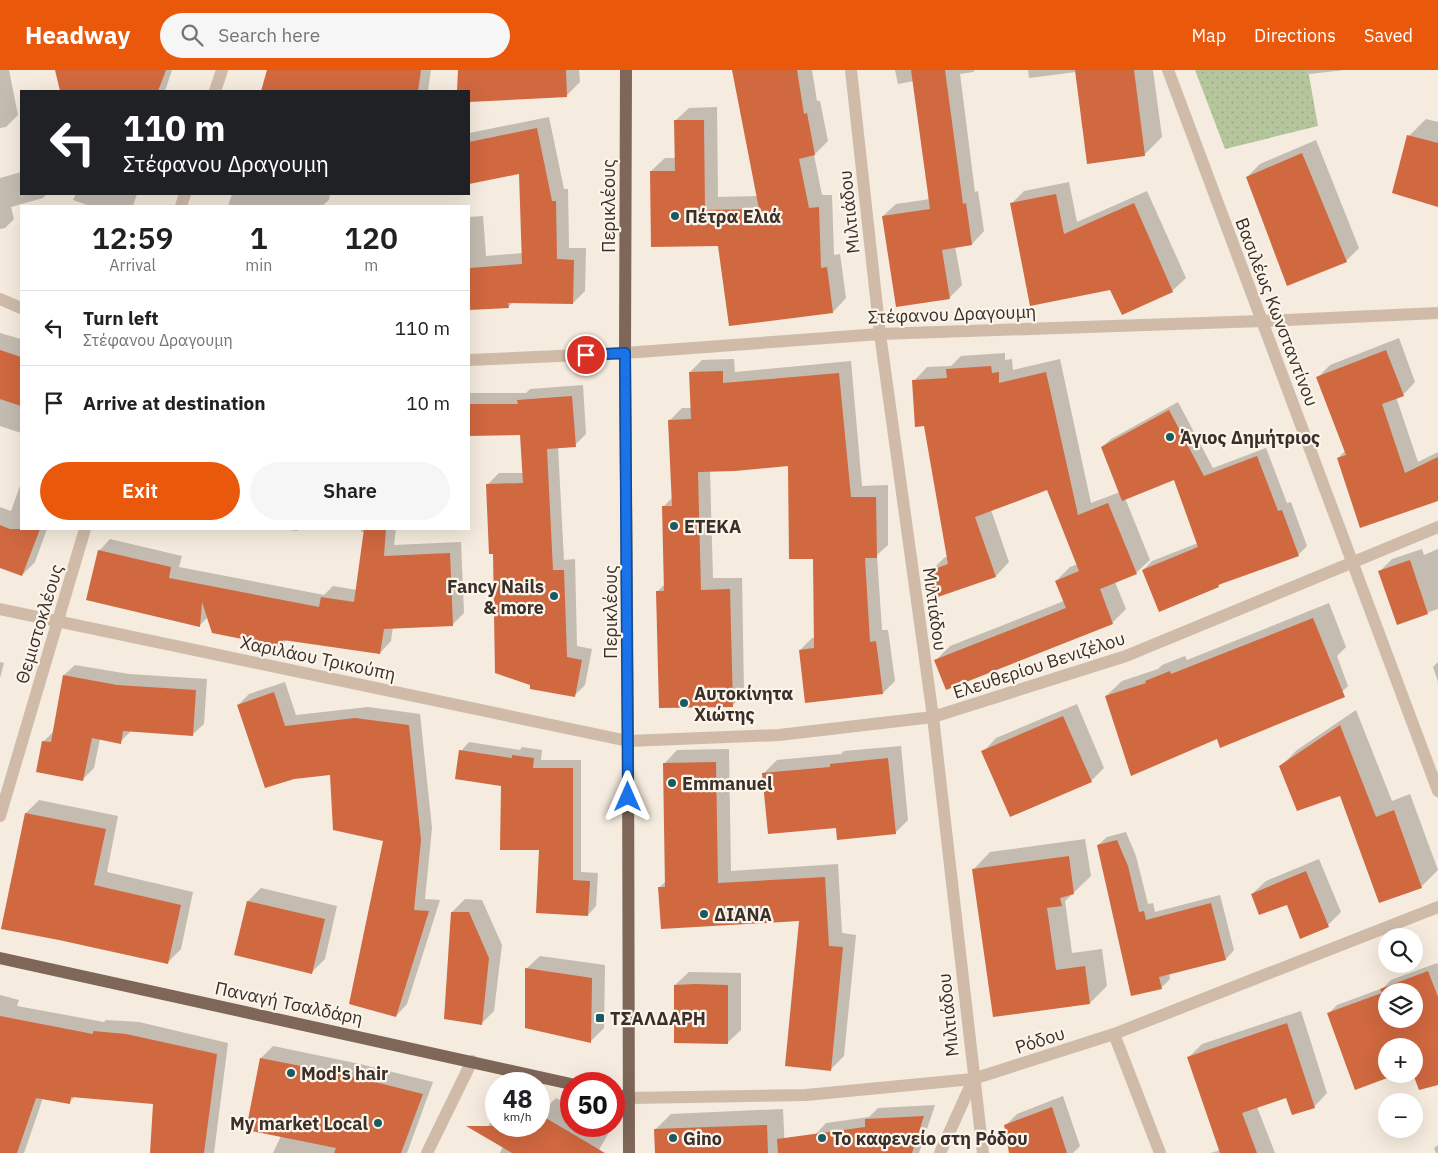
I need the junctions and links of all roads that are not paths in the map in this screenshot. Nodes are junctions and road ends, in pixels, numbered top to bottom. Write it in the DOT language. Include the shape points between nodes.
graph roads {
  1 [pos="222,70"];
  2 [pos="626,70"];
  3 [pos="850,70"];
  4 [pos="1168,70"];
  5 [pos="215,90"];
  6 [pos="0,299"];
  7 [pos="20,308"];
  8 [pos="1438,313"];
  9 [pos="1262,321"];
  10 [pos="880,334"];
  11 [pos="625,353"];
  12 [pos="470,360"];
  13 [pos="1438,527"];
  14 [pos="85,530"];
  15 [pos="1352,562"];
  16 [pos="0,609"];
  17 [pos="58,621"];
  18 [pos="932,717"];
  19 [pos="628,741"];
  20 [pos="1438,791"];
  21 [pos="0,816"];
  22 [pos="1438,907"];
  23 [pos="0,958"];
  24 [pos="1114,1034"];
  25 [pos="472,1061"];
  26 [pos="973,1079"];
  27 [pos="560,1081"];
  28 [pos="625,1097"];
  29 [pos="630,1098"];
  30 [pos="427,1153"];
  31 [pos="629,1153"];
  32 [pos="940,1153"];
  33 [pos="982,1153"];
  34 [pos="1160,1153"];
  1 -- 5 [label="street"];
  2 -- 11 [label="main road, Περικλέους"];
  3 -- 10 [label="street, Μιλτιάδου"];
  4 -- 9 [label="street, Βασιλέως Κωνσταντίνου"];
  6 -- 7 [label="street"];
  8 -- 9 [label="street, Στέφανου Δραγουμη"];
  9 -- 10 [label="street, Στέφανου Δραγουμη"];
  9 -- 15 [label="street, Βασιλέως Κωνσταντίνου"];
  10 -- 11 [label="street, Στέφανου Δραγουμη"];
  10 -- 18 [label="street, Μιλτιάδου"];
  11 -- 12 [label="street, Στέφανου Δραγουμη"];
  11 -- 19 [label="main road, Περικλέους"];
  13 -- 15 [label="street, Ελευθερίου Βενιζέλου"];
  14 -- 17 [label="street, Θεμιστοκλέους"];
  15 -- 18 [label="street, Ελευθερίου Βενιζέλου" via="1126,656"];
  15 -- 20 [label="street, Βασιλέως Κωνσταντίνου"];
  16 -- 17 [label="street, Χαριλάου Τρικούπη"];
  17 -- 19 [label="street, Χαριλάου Τρικούπη"];
  17 -- 21 [label="street, Θεμιστοκλέους"];
  18 -- 19 [label="street, Ελευθερίου Βενιζέλου" via="779,735"];
  18 -- 26 [label="street, Μιλτιάδου"];
  19 -- 29 [label="main road, Περικλέους"];
  22 -- 24 [label="street, Ρόδου"];
  23 -- 25 [label="main road, Παναγή Τσαλδάρη"];
  24 -- 26 [label="street, Ρόδου"];
  24 -- 34 [label="street"];
  25 -- 27 [label="main road, Παναγή Τσαλδάρη"];
  25 -- 30 [label="street"];
  26 -- 29 [label="street, Ρόδου" via="806,1095"];
  26 -- 32 [label="street"];
  26 -- 33 [label="street, Μιλτιάδου"];
  28 -- 29 [label="main road"];
  29 -- 31 [label="main road, Περικλέους"];
}
